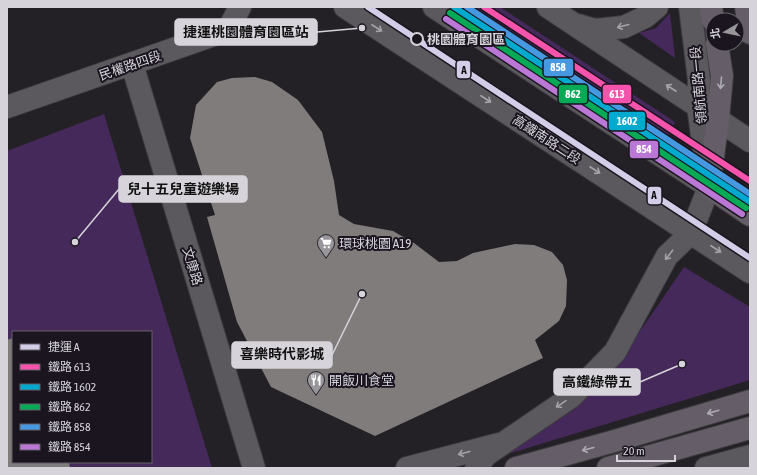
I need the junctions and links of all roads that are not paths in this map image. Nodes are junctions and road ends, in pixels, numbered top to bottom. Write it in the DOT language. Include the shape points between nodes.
graph roads {
  1 [pos="240,7"];
  2 [pos="344,7"];
  3 [pos="434,7"];
  4 [pos="548,7"];
  5 [pos="656,7"];
  6 [pos="690,7"];
  7 [pos="746,7"];
  8 [pos="572,23"];
  9 [pos="750,33"];
  10 [pos="718,52"];
  11 [pos="132,64"];
  12 [pos="698,106"];
  13 [pos="7,107"];
  14 [pos="718,120"];
  15 [pos="750,140"];
  16 [pos="709,187"];
  17 [pos="750,215"];
  18 [pos="691,233"];
  19 [pos="750,272"];
  20 [pos="750,401"];
  21 [pos="750,428"];
  22 [pos="502,443"];
  23 [pos="750,456"];
  24 [pos="254,468"];
  25 [pos="407,468"];
  26 [pos="476,468"];
  27 [pos="516,468"];
  28 [pos="608,468"];
  29 [pos="706,468"];
  1 -- 11 [label="street, 民權路四段" via="228,30"];
  2 -- 18 [label="street, 高鐵南路二段, one-way"];
  3 -- 16 [label="street"];
  4 -- 8 [label="street"];
  5 -- 8 [label="street, one-way" via="645,17 624,27 595,30"];
  6 -- 12 [label="street, 領航南路一段" via="699,80"];
  7 -- 9 [label="main road"];
  12 -- 8 [label="street, one-way"];
  10 -- 14 [label="main road, 領航南路一段, one-way" via="722,76"];
  11 -- 13 [label="street, 民權路四段"];
  11 -- 24 [label="street, 文康路"];
  12 -- 14 [label="street"];
  12 -- 16 [label="street, 領航南路一段"];
  14 -- 15 [label="street"];
  14 -- 16 [label="main road, 領航南路一段"];
  16 -- 17 [label="main road"];
  16 -- 18 [label="street"];
  18 -- 19 [label="street, 高鐵南路二段, one-way"];
  18 -- 22 [label="street, one-way" via="667,256 615,352 571,397"];
  20 -- 27 [label="main road, one-way"];
  21 -- 28 [label="main road"];
  22 -- 25 [label="street, one-way"];
  22 -- 26 [label="street" via="486,455"];
  23 -- 29 [label="street"];
}
